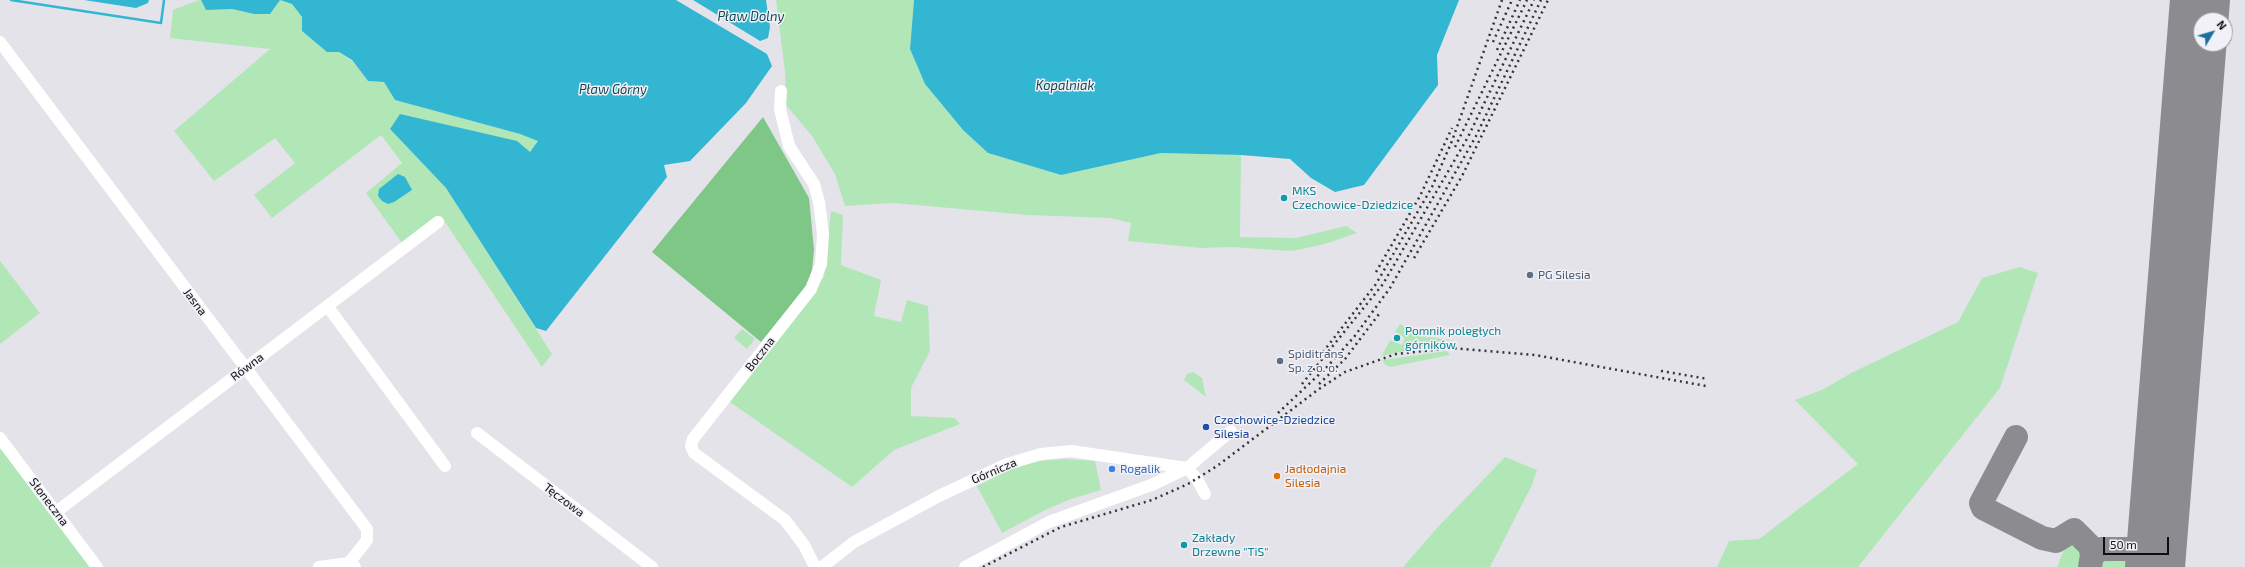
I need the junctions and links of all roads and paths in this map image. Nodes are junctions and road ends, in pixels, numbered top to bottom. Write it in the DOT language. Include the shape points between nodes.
graph roads {
  1 [pos="0,42"];
  2 [pos="781,91"];
  3 [pos="438,222"];
  4 [pos="328,306"];
  5 [pos="246,368"];
  6 [pos="1231,431"];
  7 [pos="477,433"];
  8 [pos="0,438"];
  9 [pos="444,466"];
  10 [pos="1187,468"];
  11 [pos="1205,494"];
  12 [pos="56,512"];
  13 [pos="352,565"];
  14 [pos="97,567"];
  15 [pos="320,567"];
  16 [pos="652,567"];
  17 [pos="815,567"];
  18 [pos="822,567"];
  19 [pos="965,567"];
  1 -- 5 [label="street, Jasna"];
  2 -- 17 [label="street, Boczna" via="780,109 789,146 814,184 819,202 823,234 821,264 811,289 692,439 691,446 694,453 785,520 804,545"];
  3 -- 4 [label="street, Równa"];
  4 -- 5 [label="street, Równa"];
  4 -- 9 [label="street"];
  5 -- 12 [label="street, Równa"];
  5 -- 13 [label="street, Jasna" via="367,529 367,540"];
  6 -- 10 [label="street"];
  7 -- 16 [label="street, Tęczowa"];
  8 -- 12 [label="street, Słoneczna"];
  10 -- 11 [label="street"];
  10 -- 18 [label="street, Górnicza" via="1071,451 1041,454 1007,464 940,496 854,542"];
  10 -- 19 [label="street" via="1154,484 1049,522"];
  12 -- 14 [label="street, Słoneczna"];
  13 -- 15 [label="street"];
}
